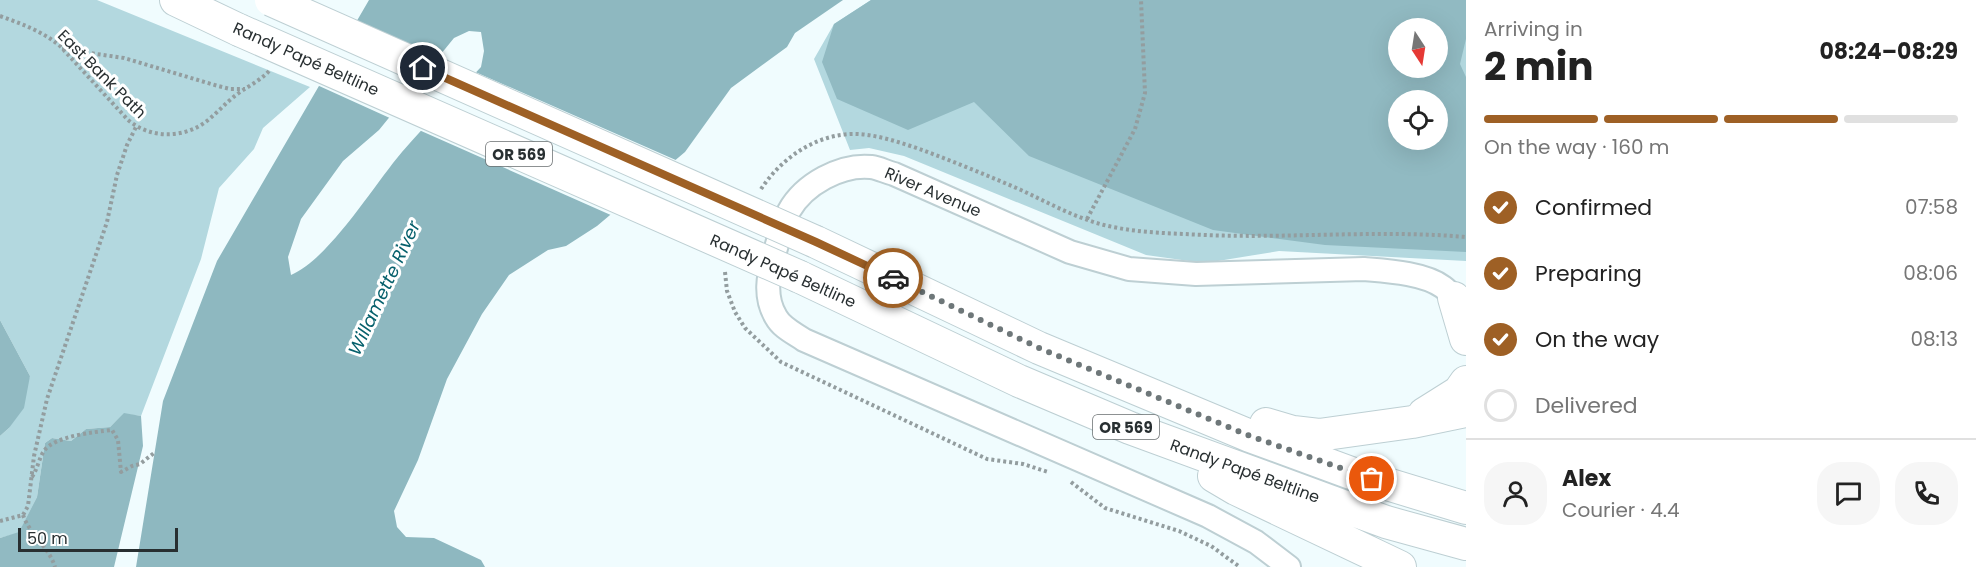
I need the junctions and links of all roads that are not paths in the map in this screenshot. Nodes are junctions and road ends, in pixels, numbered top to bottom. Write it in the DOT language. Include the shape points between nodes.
graph roads {
  1 [pos="176,0"];
  2 [pos="271,0"];
  3 [pos="923,293"];
  4 [pos="1460,305"];
  5 [pos="1466,339"];
  6 [pos="1466,382"];
  7 [pos="1466,411"];
  8 [pos="1412,422"];
  9 [pos="1130,428"];
  10 [pos="1466,508"];
  11 [pos="1466,544"];
  12 [pos="1289,567"];
  13 [pos="1400,567"];
  1 -- 9 [label="highway, Randy Papé Beltline / OR 569, bridge"];
  2 -- 3 [label="highway, OR 569, bridge"];
  3 -- 8 [label="highway" via="1293,432 1319,435"];
  3 -- 10 [label="highway, OR 569" via="1039,348 1250,436 1351,473"];
  4 -- 5 [label="highway"];
  4 -- 12 [label="street, River Avenue" via="1443,287 1390,271 1196,274 1129,269 1070,252 872,167 837,172 819,181 790,210 767,280 769,299 782,326 815,345 1208,516 1256,542"];
  6 -- 8 [label="highway" via="1459,392"];
  7 -- 8 [label="highway"];
  9 -- 11 [label="highway, Randy Papé Beltline / OR 569" via="1386,522"];
  9 -- 13 [label="highway" via="1236,489"];
}
